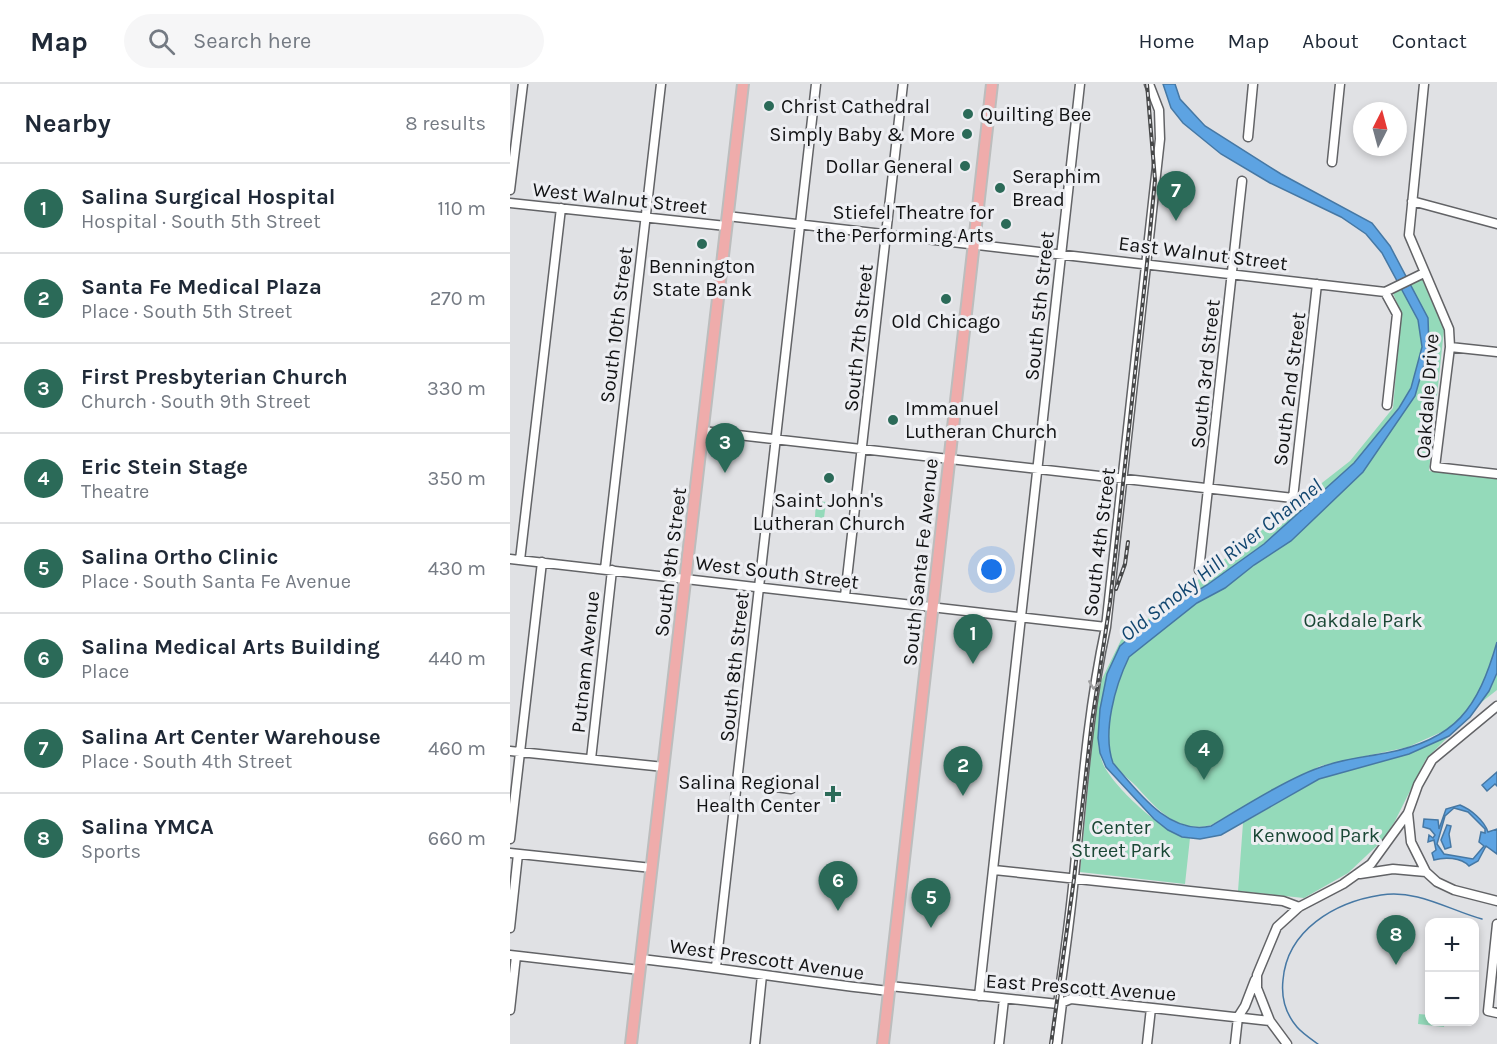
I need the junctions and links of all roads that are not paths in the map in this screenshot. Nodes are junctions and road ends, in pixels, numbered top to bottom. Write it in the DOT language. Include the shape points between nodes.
graph roads {
  1 [pos="523,84"];
  2 [pos="661,84"];
  3 [pos="743,84"];
  4 [pos="816,84"];
  5 [pos="903,84"];
  6 [pos="992,84"];
  7 [pos="1080,84"];
  8 [pos="1149,84"];
  9 [pos="1253,84"];
  10 [pos="1340,84"];
  11 [pos="1424,84"];
  12 [pos="1248,137"];
  13 [pos="1332,162"];
  14 [pos="1242,181"];
  15 [pos="510,190"];
  16 [pos="1412,201"];
  17 [pos="510,203"];
  18 [pos="561,208"];
  19 [pos="645,218"];
  20 [pos="727,221"];
  21 [pos="801,224"];
  22 [pos="1497,224"];
  23 [pos="886,234"];
  24 [pos="974,243"];
  25 [pos="1061,253"];
  26 [pos="1147,263"];
  27 [pos="1232,274"];
  28 [pos="1421,275"];
  29 [pos="1317,284"];
  30 [pos="1385,292"];
  31 [pos="1450,347"];
  32 [pos="1497,352"];
  33 [pos="1387,405"];
  34 [pos="703,431"];
  35 [pos="777,439"];
  36 [pos="862,449"];
  37 [pos="949,460"];
  38 [pos="1038,470"];
  39 [pos="1497,474"];
  40 [pos="1123,479"];
  41 [pos="1209,489"];
  42 [pos="515,560"];
  43 [pos="542,562"];
  44 [pos="608,569"];
  45 [pos="1199,570"];
  46 [pos="686,578"];
  47 [pos="759,587"];
  48 [pos="845,596"];
  49 [pos="932,608"];
  50 [pos="1021,618"];
  51 [pos="1106,627"];
  52 [pos="1497,706"];
  53 [pos="510,751"];
  54 [pos="521,752"];
  55 [pos="591,759"];
  56 [pos="664,766"];
  57 [pos="737,782"];
  58 [pos="791,789"];
  59 [pos="1408,813"];
  60 [pos="510,838"];
  61 [pos="514,853"];
  62 [pos="652,868"];
  63 [pos="994,870"];
  64 [pos="1426,872"];
  65 [pos="1360,874"];
  66 [pos="1074,879"];
  67 [pos="1497,901"];
  68 [pos="1299,907"];
  69 [pos="1497,924"];
  70 [pos="510,928"];
  71 [pos="513,955"];
  72 [pos="641,964"];
  73 [pos="716,968"];
  74 [pos="762,975"];
  75 [pos="1257,975"];
  76 [pos="889,989"];
  77 [pos="979,996"];
  78 [pos="1004,999"];
  79 [pos="1060,1003"];
  80 [pos="1151,1008"];
  81 [pos="510,1010"];
  82 [pos="1492,1012"];
  83 [pos="1238,1017"];
  84 [pos="1270,1021"];
  85 [pos="631,1044"];
  86 [pos="755,1044"];
  87 [pos="883,1044"];
  88 [pos="999,1044"];
  89 [pos="1057,1044"];
  90 [pos="1147,1044"];
  91 [pos="1235,1044"];
  92 [pos="1287,1044"];
  1 -- 15 [label="street"];
  2 -- 19 [label="street, South 10th Street"];
  3 -- 20 [label="main road, South 9th Street"];
  4 -- 21 [label="street, South 8th Street"];
  5 -- 23 [label="street, South 7th Street"];
  6 -- 24 [label="main road, South Santa Fe Avenue"];
  7 -- 25 [label="street, South 5th Street"];
  8 -- 26 [label="street, South 4th Street" via="1159,110 1160,139"];
  9 -- 12 [label="street"];
  10 -- 13 [label="street"];
  11 -- 16 [label="street, Oakdale Drive"];
  14 -- 27 [label="street, South 3rd Street"];
  16 -- 22 [label="street"];
  16 -- 28 [label="street, Oakdale Drive" via="1409,235"];
  17 -- 18 [label="street, West Walnut Street"];
  18 -- 19 [label="street, West Walnut Street"];
  18 -- 42 [label="street"];
  19 -- 20 [label="street, West Walnut Street"];
  19 -- 44 [label="street, South 10th Street"];
  20 -- 21 [label="street, West Walnut Street"];
  20 -- 34 [label="main road, South 9th Street"];
  21 -- 23 [label="street, West Walnut Street"];
  21 -- 35 [label="street, South 8th Street"];
  23 -- 24 [label="street, West Walnut Street"];
  23 -- 36 [label="street, South 7th Street"];
  24 -- 25 [label="street, East Walnut Street"];
  24 -- 37 [label="main road, South Santa Fe Avenue"];
  25 -- 26 [label="street, East Walnut Street"];
  25 -- 38 [label="street, South 5th Street"];
  26 -- 27 [label="street, East Walnut Street"];
  26 -- 40 [label="street, South 4th Street"];
  27 -- 29 [label="street, East Walnut Street"];
  27 -- 41 [label="street, South 3rd Street"];
  28 -- 30 [label="street"];
  28 -- 31 [label="street, Oakdale Drive" via="1449,329"];
  29 -- 30 [label="street, East Walnut Street"];
  29 -- 41 [label="street, South 2nd Street" via="1293,498"];
  30 -- 33 [label="street" via="1397,314"];
  31 -- 32 [label="street"];
  31 -- 39 [label="street, Oakdale Drive" via="1435,467"];
  34 -- 35 [label="street"];
  34 -- 46 [label="main road, South 9th Street"];
  35 -- 36 [label="street"];
  35 -- 47 [label="street, South 8th Street"];
  36 -- 37 [label="street"];
  36 -- 48 [label="street, South 7th Street"];
  37 -- 38 [label="street"];
  37 -- 49 [label="main road, South Santa Fe Avenue"];
  38 -- 40 [label="street"];
  38 -- 50 [label="street, South 5th Street"];
  40 -- 41 [label="street"];
  40 -- 51 [label="street, South 4th Street"];
  41 -- 45 [label="street, South 3rd Street"];
  42 -- 43 [label="street, West South Street"];
  43 -- 44 [label="street, West South Street"];
  43 -- 54 [label="street"];
  44 -- 46 [label="street, West South Street"];
  44 -- 55 [label="street, Putnam Avenue"];
  46 -- 47 [label="street, West South Street"];
  46 -- 56 [label="main road, South 9th Street"];
  47 -- 48 [label="street, West South Street"];
  47 -- 57 [label="street, South 8th Street"];
  48 -- 49 [label="street, West South Street"];
  49 -- 50 [label="street, West South Street"];
  49 -- 76 [label="main road, South Santa Fe Avenue"];
  50 -- 51 [label="street, West South Street"];
  50 -- 63 [label="street, South 5th Street"];
  51 -- 66 [label="street, South 4th Street, one-way" via="1085,752"];
  52 -- 59 [label="street" via="1432,760"];
  53 -- 54 [label="street"];
  54 -- 55 [label="street"];
  54 -- 60 [label="street"];
  55 -- 56 [label="street"];
  56 -- 62 [label="main road, South 9th Street"];
  57 -- 58 [label="street"];
  57 -- 73 [label="street, South 8th Street"];
  59 -- 64 [label="street" via="1411,842"];
  59 -- 65 [label="street" via="1381,853"];
  61 -- 62 [label="street"];
  61 -- 70 [label="street"];
  62 -- 72 [label="main road, South 9th Street"];
  63 -- 66 [label="street"];
  63 -- 77 [label="street, South 5th Street"];
  64 -- 65 [label="street" via="1393,869"];
  64 -- 67 [label="street" via="1454,890"];
  65 -- 68 [label="street"];
  66 -- 68 [label="street" via="1283,901"];
  66 -- 79 [label="street, South 4th Street"];
  68 -- 75 [label="street" via="1277,927"];
  69 -- 82 [label="street"];
  71 -- 72 [label="street, West Prescott Avenue"];
  71 -- 81 [label="street"];
  72 -- 73 [label="street, West Prescott Avenue"];
  72 -- 85 [label="main road, South 9th Street"];
  73 -- 74 [label="street, West Prescott Avenue"];
  74 -- 76 [label="street, West Prescott Avenue"];
  74 -- 86 [label="street"];
  75 -- 83 [label="street"];
  75 -- 84 [label="street" via="1259,994"];
  76 -- 77 [label="street, East Prescott Avenue"];
  76 -- 87 [label="main road, South Santa Fe Avenue"];
  77 -- 78 [label="street, East Prescott Avenue"];
  78 -- 79 [label="street, East Prescott Avenue"];
  78 -- 88 [label="street"];
  79 -- 80 [label="street, East Prescott Avenue" via="1071,999"];
  79 -- 89 [label="street, South 4th Street"];
  80 -- 83 [label="street, East Prescott Avenue"];
  80 -- 90 [label="street"];
  83 -- 84 [label="street, East Prescott Avenue"];
  83 -- 91 [label="street"];
  84 -- 92 [label="street"];
}
